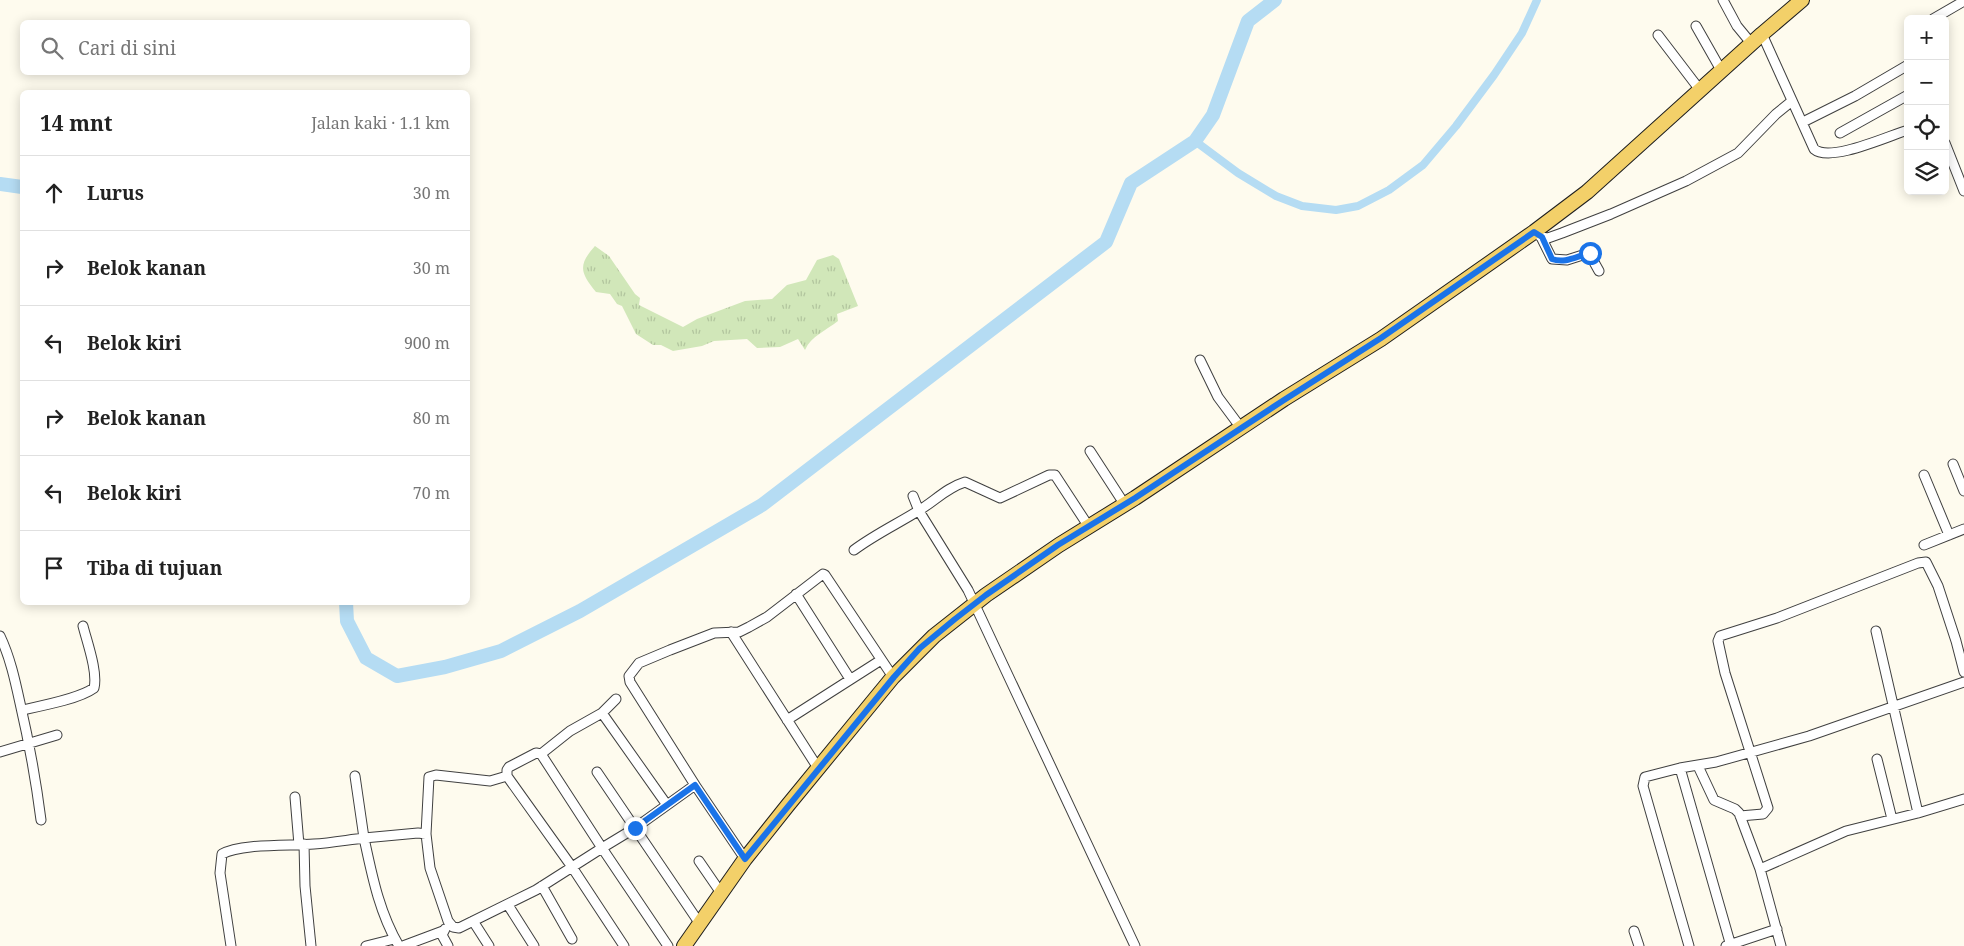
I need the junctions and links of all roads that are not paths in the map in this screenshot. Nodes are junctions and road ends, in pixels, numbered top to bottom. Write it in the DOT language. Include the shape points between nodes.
graph roads {
  1 [pos="1723,0"];
  2 [pos="1799,1"];
  3 [pos="1964,1"];
  4 [pos="1940,15"];
  5 [pos="1696,26"];
  6 [pos="1658,35"];
  7 [pos="1756,39"];
  8 [pos="1904,67"];
  9 [pos="1721,70"];
  10 [pos="1700,90"];
  11 [pos="1904,97"];
  12 [pos="1795,105"];
  13 [pos="1803,122"];
  14 [pos="1904,131"];
  15 [pos="1840,133"];
  16 [pos="1948,150"];
  17 [pos="1964,191"];
  18 [pos="1538,234"];
  19 [pos="1599,271"];
  20 [pos="1200,360"];
  21 [pos="1240,428"];
  22 [pos="1090,451"];
  23 [pos="1953,464"];
  24 [pos="1924,475"];
  25 [pos="1964,491"];
  26 [pos="913,496"];
  27 [pos="1125,504"];
  28 [pos="919,511"];
  29 [pos="1089,527"];
  30 [pos="1964,529"];
  31 [pos="1949,535"];
  32 [pos="1924,545"];
  33 [pos="854,550"];
  34 [pos="796,594"];
  35 [pos="974,605"];
  36 [pos="83,626"];
  37 [pos="1876,631"];
  38 [pos="731,632"];
  39 [pos="1,641"];
  40 [pos="881,660"];
  41 [pos="1964,672"];
  42 [pos="894,677"];
  43 [pos="850,679"];
  44 [pos="1964,682"];
  45 [pos="616,700"];
  46 [pos="1892,707"];
  47 [pos="22,710"];
  48 [pos="602,712"];
  49 [pos="787,720"];
  50 [pos="57,735"];
  51 [pos="28,744"];
  52 [pos="0,752"];
  53 [pos="1749,752"];
  54 [pos="541,754"];
  55 [pos="1877,759"];
  56 [pos="1698,766"];
  57 [pos="818,768"];
  58 [pos="1680,768"];
  59 [pos="598,772"];
  60 [pos="355,776"];
  61 [pos="507,776"];
  62 [pos="695,785"];
  63 [pos="295,796"];
  64 [pos="1964,799"];
  65 [pos="667,805"];
  66 [pos="1918,813"];
  67 [pos="1740,816"];
  68 [pos="1892,819"];
  69 [pos="41,820"];
  70 [pos="635,828"];
  71 [pos="426,834"];
  72 [pos="364,838"];
  73 [pos="302,844"];
  74 [pos="602,848"];
  75 [pos="745,859"];
  76 [pos="699,862"];
  77 [pos="572,867"];
  78 [pos="1760,869"];
  79 [pos="542,886"];
  80 [pos="721,894"];
  81 [pos="508,905"];
  82 [pos="473,921"];
  83 [pos="450,923"];
  84 [pos="700,924"];
  85 [pos="1778,929"];
  86 [pos="442,931"];
  87 [pos="1634,931"];
  88 [pos="572,939"];
  89 [pos="397,942"];
  90 [pos="1730,945"];
  91 [pos="231,946"];
  92 [pos="310,946"];
  93 [pos="366,946"];
  94 [pos="403,946"];
  95 [pos="448,946"];
  96 [pos="489,946"];
  97 [pos="534,946"];
  98 [pos="624,946"];
  99 [pos="668,946"];
  100 [pos="684,946"];
  101 [pos="1135,946"];
  102 [pos="1639,946"];
  103 [pos="1689,946"];
  104 [pos="1781,946"];
  1 -- 7 [label="street" via="1737,26"];
  2 -- 7 [label="main road"];
  3 -- 4 [label="street"];
  5 -- 9 [label="street"];
  6 -- 10 [label="street"];
  7 -- 9 [label="main road"];
  7 -- 12 [label="street"];
  8 -- 13 [label="street"];
  9 -- 10 [label="main road"];
  10 -- 18 [label="main road"];
  11 -- 15 [label="street"];
  12 -- 13 [label="street"];
  12 -- 18 [label="street" via="1762,128 1746,146 1729,158 1686,181 1555,236 1548,238"];
  13 -- 14 [label="street" via="1814,148 1823,153 1857,148"];
  16 -- 17 [label="street"];
  18 -- 19 [label="street" via="1552,259 1568,260 1590,253"];
  18 -- 21 [label="main road"];
  20 -- 21 [label="street" via="1218,397"];
  21 -- 27 [label="main road"];
  22 -- 27 [label="street"];
  23 -- 25 [label="street"];
  24 -- 31 [label="street"];
  26 -- 28 [label="street"];
  27 -- 29 [label="main road"];
  28 -- 29 [label="street" via="942,492 965,482 1000,498 1051,474 1057,477"];
  28 -- 33 [label="street"];
  28 -- 35 [label="street" via="952,561"];
  29 -- 35 [label="main road" via="1058,545"];
  30 -- 31 [label="street"];
  31 -- 32 [label="street"];
  34 -- 38 [label="street" via="767,617 739,632"];
  34 -- 40 [label="street" via="820,575 825,575"];
  34 -- 43 [label="street"];
  35 -- 42 [label="main road" via="927,642"];
  35 -- 101 [label="street"];
  36 -- 47 [label="street" via="94,688 51,704"];
  37 -- 46 [label="street"];
  38 -- 49 [label="street"];
  38 -- 62 [label="street" via="714,633 639,663 629,676"];
  39 -- 47 [label="street"];
  40 -- 42 [label="street"];
  40 -- 43 [label="street"];
  41 -- 53 [label="street" via="1938,586 1926,562 1778,618 1720,636 1718,641 1725,673"];
  42 -- 57 [label="main road"];
  43 -- 49 [label="street"];
  44 -- 46 [label="street"];
  45 -- 48 [label="street"];
  46 -- 53 [label="street" via="1809,736"];
  46 -- 66 [label="street"];
  47 -- 51 [label="street"];
  48 -- 54 [label="street"];
  48 -- 65 [label="street"];
  49 -- 57 [label="street"];
  50 -- 51 [label="street"];
  51 -- 52 [label="street"];
  51 -- 69 [label="street" via="37,781"];
  53 -- 56 [label="street"];
  53 -- 67 [label="street" via="1768,808 1763,814"];
  54 -- 61 [label="street" via="536,753 509,767"];
  54 -- 74 [label="street"];
  55 -- 68 [label="street"];
  56 -- 58 [label="street"];
  56 -- 67 [label="street" via="1714,800 1735,809"];
  57 -- 75 [label="main road"];
  58 -- 90 [label="street"];
  58 -- 103 [label="street" via="1645,777 1643,786"];
  59 -- 70 [label="street"];
  60 -- 72 [label="street"];
  61 -- 71 [label="street" via="490,781 431,776 428,779"];
  61 -- 77 [label="street"];
  62 -- 65 [label="street"];
  62 -- 75 [label="street"];
  63 -- 73 [label="street"];
  64 -- 66 [label="street"];
  65 -- 70 [label="street"];
  66 -- 68 [label="street"];
  67 -- 78 [label="street"];
  68 -- 78 [label="street" via="1846,831"];
  70 -- 74 [label="street"];
  70 -- 84 [label="street"];
  71 -- 72 [label="street"];
  71 -- 83 [label="street" via="430,868"];
  72 -- 73 [label="street"];
  72 -- 89 [label="street" via="380,904"];
  73 -- 91 [label="street" via="233,850 222,854 220,873"];
  73 -- 92 [label="street"];
  74 -- 77 [label="street"];
  74 -- 99 [label="street"];
  75 -- 80 [label="main road"];
  76 -- 80 [label="street"];
  77 -- 79 [label="street"];
  77 -- 98 [label="street"];
  78 -- 85 [label="street"];
  79 -- 81 [label="street"];
  79 -- 88 [label="street"];
  80 -- 84 [label="main road"];
  81 -- 82 [label="street"];
  81 -- 97 [label="street"];
  82 -- 83 [label="street" via="459,928"];
  82 -- 96 [label="street"];
  83 -- 86 [label="street"];
  84 -- 100 [label="main road"];
  85 -- 90 [label="street"];
  85 -- 104 [label="street"];
  86 -- 94 [label="street"];
  86 -- 95 [label="street"];
  87 -- 102 [label="street"];
  89 -- 93 [label="street"];
}
